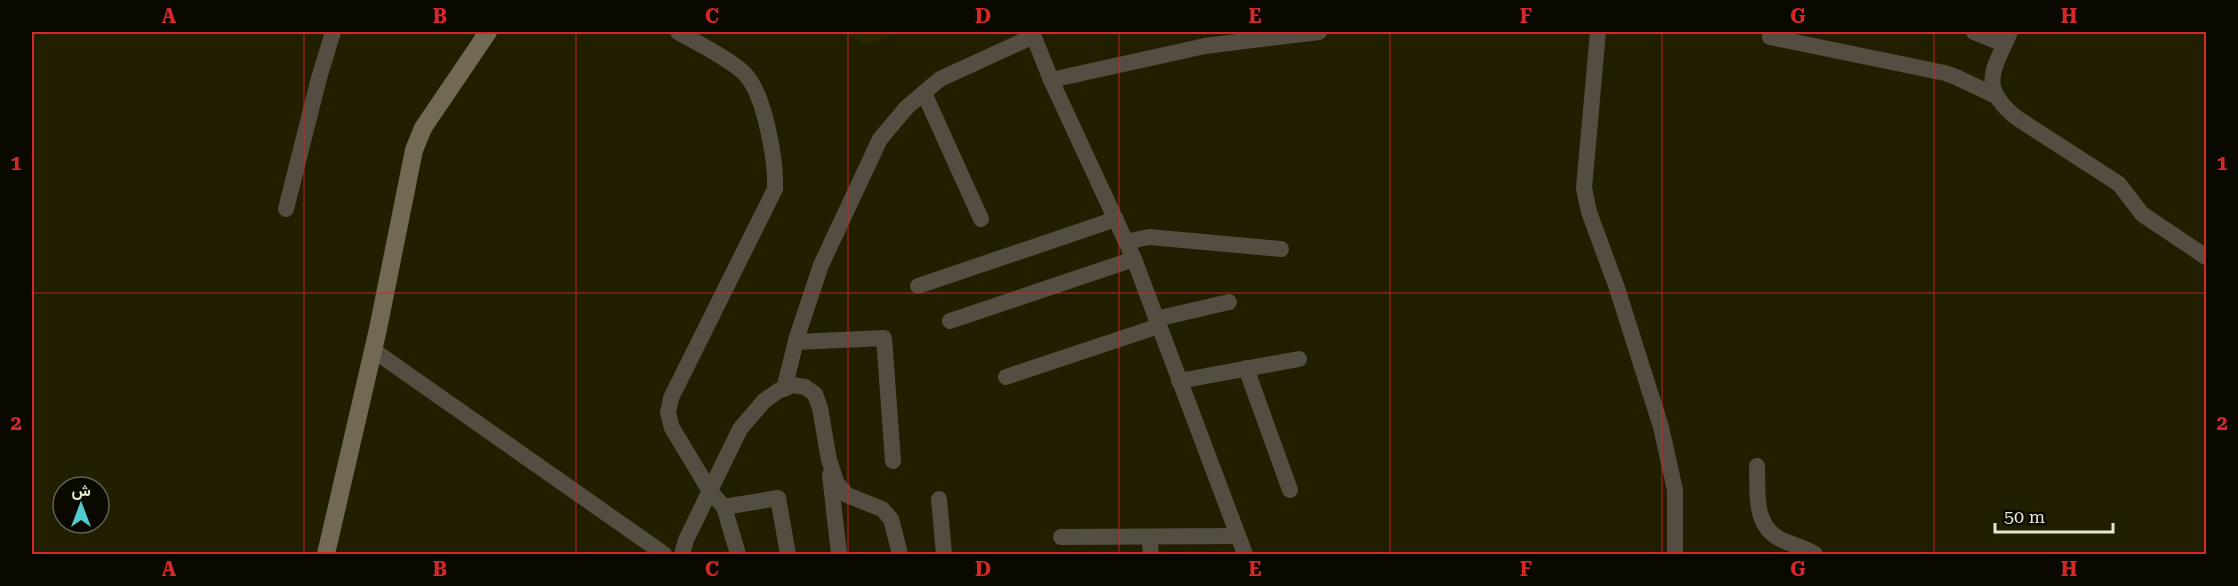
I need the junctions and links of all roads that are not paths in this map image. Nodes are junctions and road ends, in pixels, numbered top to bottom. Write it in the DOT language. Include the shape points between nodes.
graph roads {
  1 [pos="333,32"];
  2 [pos="488,32"];
  3 [pos="678,32"];
  4 [pos="1319,32"];
  5 [pos="1598,32"];
  6 [pos="1974,32"];
  7 [pos="1033,34"];
  8 [pos="1770,37"];
  9 [pos="2007,38"];
  10 [pos="1051,80"];
  11 [pos="924,93"];
  12 [pos="1996,96"];
  13 [pos="286,209"];
  14 [pos="981,219"];
  15 [pos="1116,219"];
  16 [pos="1126,242"];
  17 [pos="1281,249"];
  18 [pos="2206,257"];
  19 [pos="1134,259"];
  20 [pos="918,286"];
  21 [pos="1229,302"];
  22 [pos="950,321"];
  23 [pos="1157,322"];
  24 [pos="796,342"];
  25 [pos="373,350"];
  26 [pos="1299,359"];
  27 [pos="1246,368"];
  28 [pos="1006,377"];
  29 [pos="1179,381"];
  30 [pos="784,389"];
  31 [pos="829,459"];
  32 [pos="893,461"];
  33 [pos="1757,466"];
  34 [pos="1290,490"];
  35 [pos="710,491"];
  36 [pos="939,499"];
  37 [pos="724,507"];
  38 [pos="1238,536"];
  39 [pos="1061,537"];
  40 [pos="1149,537"];
  41 [pos="326,555"];
  42 [pos="664,555"];
  43 [pos="682,555"];
  44 [pos="738,555"];
  45 [pos="788,555"];
  46 [pos="839,555"];
  47 [pos="900,555"];
  48 [pos="944,555"];
  49 [pos="1150,555"];
  50 [pos="1245,555"];
  51 [pos="1675,555"];
  52 [pos="1815,555"];
  1 -- 13 [label="street"];
  2 -- 25 [label="street" via="423,128 414,150"];
  3 -- 35 [label="street" via="738,70 754,87 773,147 776,172 775,189 671,398 668,413 672,428"];
  4 -- 10 [label="street" via="1205,46"];
  5 -- 51 [label="street" via="1584,188 1661,427 1675,490"];
  6 -- 9 [label="street"];
  7 -- 10 [label="street"];
  7 -- 11 [label="street" via="940,80"];
  8 -- 12 [label="street" via="1945,73"];
  9 -- 12 [label="street" via="1991,75"];
  10 -- 15 [label="street"];
  11 -- 14 [label="street"];
  11 -- 24 [label="street" via="880,139 821,265"];
  12 -- 18 [label="street" via="2017,118 2119,184 2150,221"];
  15 -- 16 [label="street"];
  15 -- 20 [label="street"];
  16 -- 17 [label="street" via="1149,237"];
  16 -- 19 [label="street"];
  19 -- 22 [label="street"];
  19 -- 23 [label="street"];
  21 -- 23 [label="street"];
  23 -- 28 [label="street"];
  23 -- 29 [label="street"];
  24 -- 30 [label="street"];
  24 -- 32 [label="street" via="884,338"];
  25 -- 41 [label="street"];
  25 -- 42 [label="street"];
  26 -- 27 [label="street"];
  27 -- 29 [label="street"];
  27 -- 34 [label="street"];
  29 -- 38 [label="street"];
  30 -- 31 [label="street" via="793,385 815,394"];
  30 -- 35 [label="street" via="764,401 740,429"];
  31 -- 46 [label="street"];
  31 -- 47 [label="street" via="837,484 847,495 882,509 891,519"];
  33 -- 52 [label="street" via="1758,510 1767,529 1779,539"];
  35 -- 37 [label="street"];
  35 -- 43 [label="street"];
  36 -- 48 [label="street"];
  37 -- 44 [label="street"];
  37 -- 45 [label="street" via="778,498"];
  38 -- 40 [label="street"];
  38 -- 50 [label="street"];
  39 -- 40 [label="street"];
  40 -- 49 [label="street"];
}
